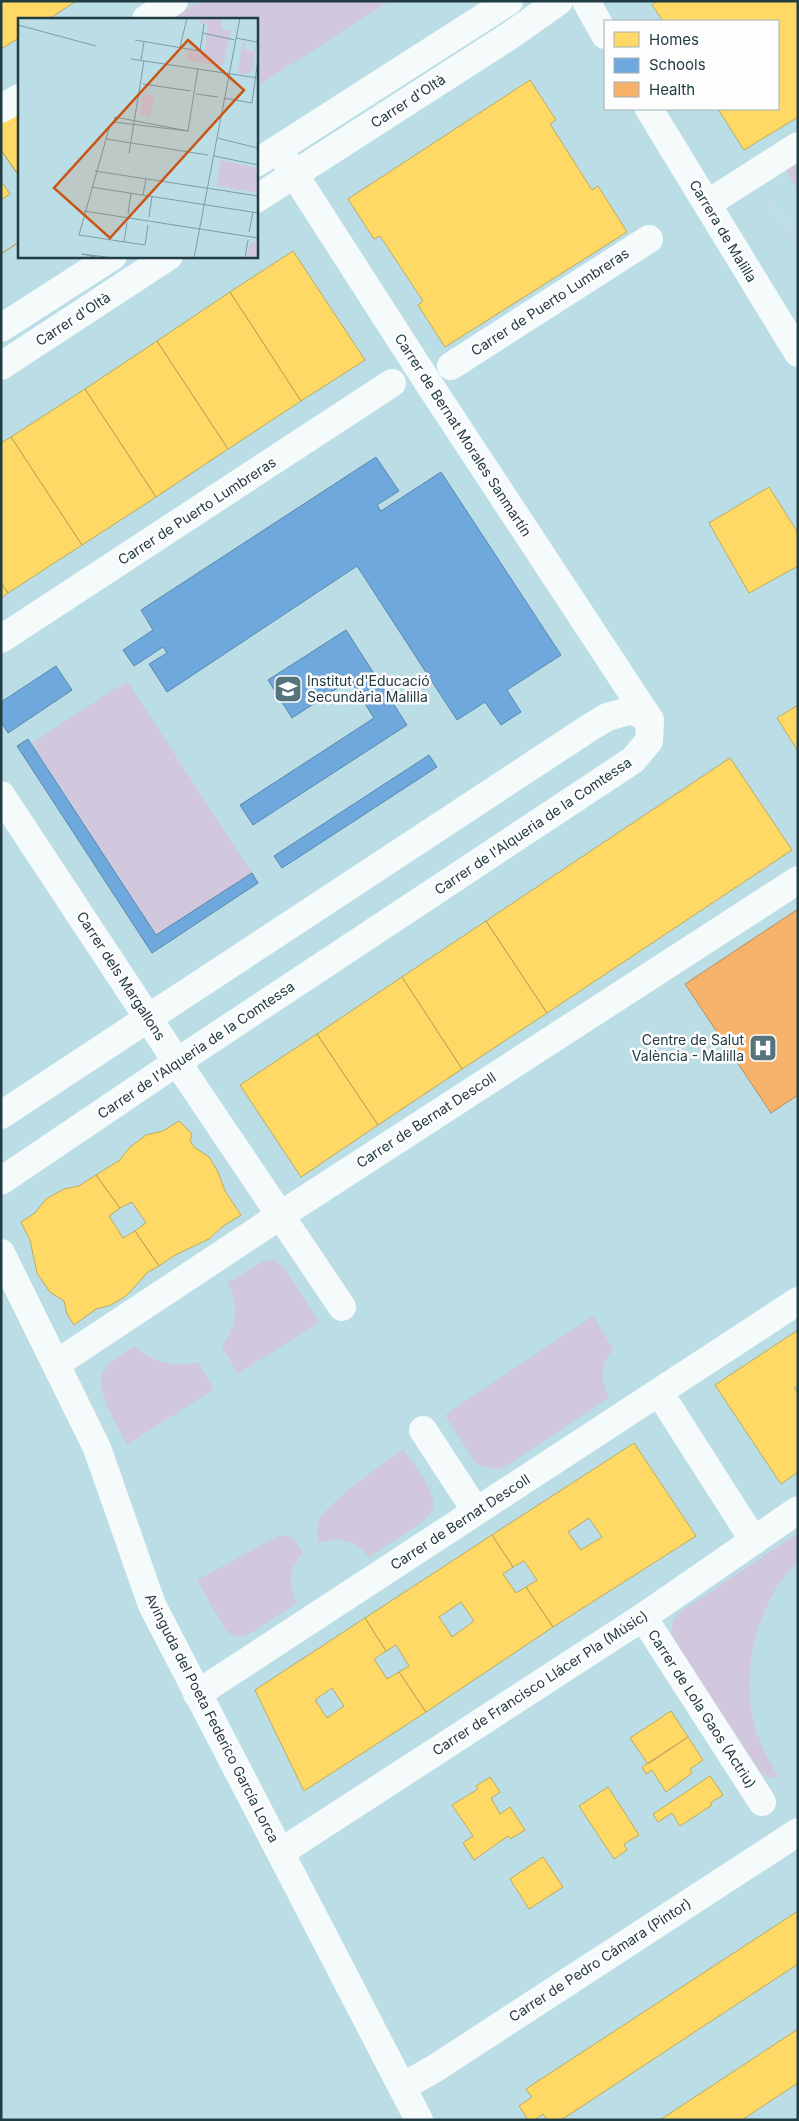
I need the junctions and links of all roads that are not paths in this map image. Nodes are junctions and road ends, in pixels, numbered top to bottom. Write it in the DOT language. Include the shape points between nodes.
graph roads {
  1 [pos="174,1"];
  2 [pos="509,1"];
  3 [pos="559,1"];
  4 [pos="586,1"];
  5 [pos="148,18"];
  6 [pos="604,33"];
  7 [pos="18,99"];
  8 [pos="1,109"];
  9 [pos="651,110"];
  10 [pos="798,146"];
  11 [pos="267,156"];
  12 [pos="295,174"];
  13 [pos="258,198"];
  14 [pos="707,204"];
  15 [pos="649,239"];
  16 [pos="110,258"];
  17 [pos="166,258"];
  18 [pos="1,328"];
  19 [pos="798,353"];
  20 [pos="1,366"];
  21 [pos="451,366"];
  22 [pos="392,383"];
  23 [pos="1,639"];
  24 [pos="650,720"];
  25 [pos="1,795"];
  26 [pos="798,880"];
  27 [pos="149,1018"];
  28 [pos="177,1062"];
  29 [pos="1,1115"];
  30 [pos="2,1179"];
  31 [pos="281,1215"];
  32 [pos="1,1253"];
  33 [pos="798,1301"];
  34 [pos="342,1308"];
  35 [pos="56,1364"];
  36 [pos="659,1392"];
  37 [pos="423,1430"];
  38 [pos="798,1510"];
  39 [pos="476,1511"];
  40 [pos="754,1541"];
  41 [pos="643,1617"];
  42 [pos="197,1694"];
  43 [pos="762,1802"];
  44 [pos="798,1832"];
  45 [pos="281,1852"];
  46 [pos="402,2087"];
  47 [pos="420,2120"];
  1 -- 5 [label="street"];
  2 -- 11 [label="street, Carrer d'Oltà"];
  3 -- 12 [label="street, Carrer d'Oltà"];
  4 -- 6 [label="street"];
  7 -- 8 [label="street"];
  9 -- 14 [label="street, Carrera de Malilla"];
  10 -- 14 [label="street"];
  11 -- 12 [label="street, Carrer de Bernat Morales Sanmartín"];
  12 -- 13 [label="street, Carrer d'Oltà"];
  12 -- 24 [label="street, Carrer de Bernat Morales Sanmartín"];
  14 -- 19 [label="street, Carrera de Malilla"];
  15 -- 21 [label="street, Carrer de Puerto Lumbreras"];
  16 -- 18 [label="street"];
  17 -- 20 [label="street, Carrer d'Oltà"];
  22 -- 23 [label="street, Carrer de Puerto Lumbreras"];
  24 -- 27 [label="street" via="632,710 607,717"];
  24 -- 28 [label="street, Carrer de l'Alqueria de la Comtessa" via="649,741 633,760"];
  25 -- 27 [label="street, Carrer dels Margallons"];
  26 -- 31 [label="street, Carrer de Bernat Descoll"];
  27 -- 28 [label="street, Carrer dels Margallons"];
  27 -- 29 [label="street"];
  28 -- 30 [label="street, Carrer de l'Alqueria de la Comtessa"];
  28 -- 31 [label="street, Carrer dels Margallons"];
  31 -- 34 [label="street, Carrer dels Margallons"];
  31 -- 35 [label="street, Carrer de Bernat Descoll"];
  32 -- 35 [label="street, Avinguda del Poeta Federico García Lorca"];
  33 -- 36 [label="street, Carrer de Bernat Descoll"];
  35 -- 42 [label="street, Avinguda del Poeta Federico García Lorca" via="97,1448 152,1606"];
  36 -- 39 [label="street, Carrer de Bernat Descoll"];
  36 -- 40 [label="street"];
  37 -- 39 [label="street"];
  38 -- 40 [label="street, Carrer de Francisco Llácer Pla (Músic)"];
  39 -- 42 [label="street, Carrer de Bernat Descoll"];
  40 -- 41 [label="street, Carrer de Francisco Llácer Pla (Músic)"];
  41 -- 43 [label="street, Carrer de Lola Gaos (Actriu)"];
  41 -- 45 [label="street, Carrer de Francisco Llácer Pla (Músic)"];
  42 -- 45 [label="street, Avinguda del Poeta Federico García Lorca"];
  44 -- 46 [label="street, Carrer de Pedro Cámara (Pintor)"];
  45 -- 46 [label="street, Avinguda del Poeta Federico García Lorca"];
  46 -- 47 [label="street, Avinguda del Poeta Federico García Lorca"];
}
